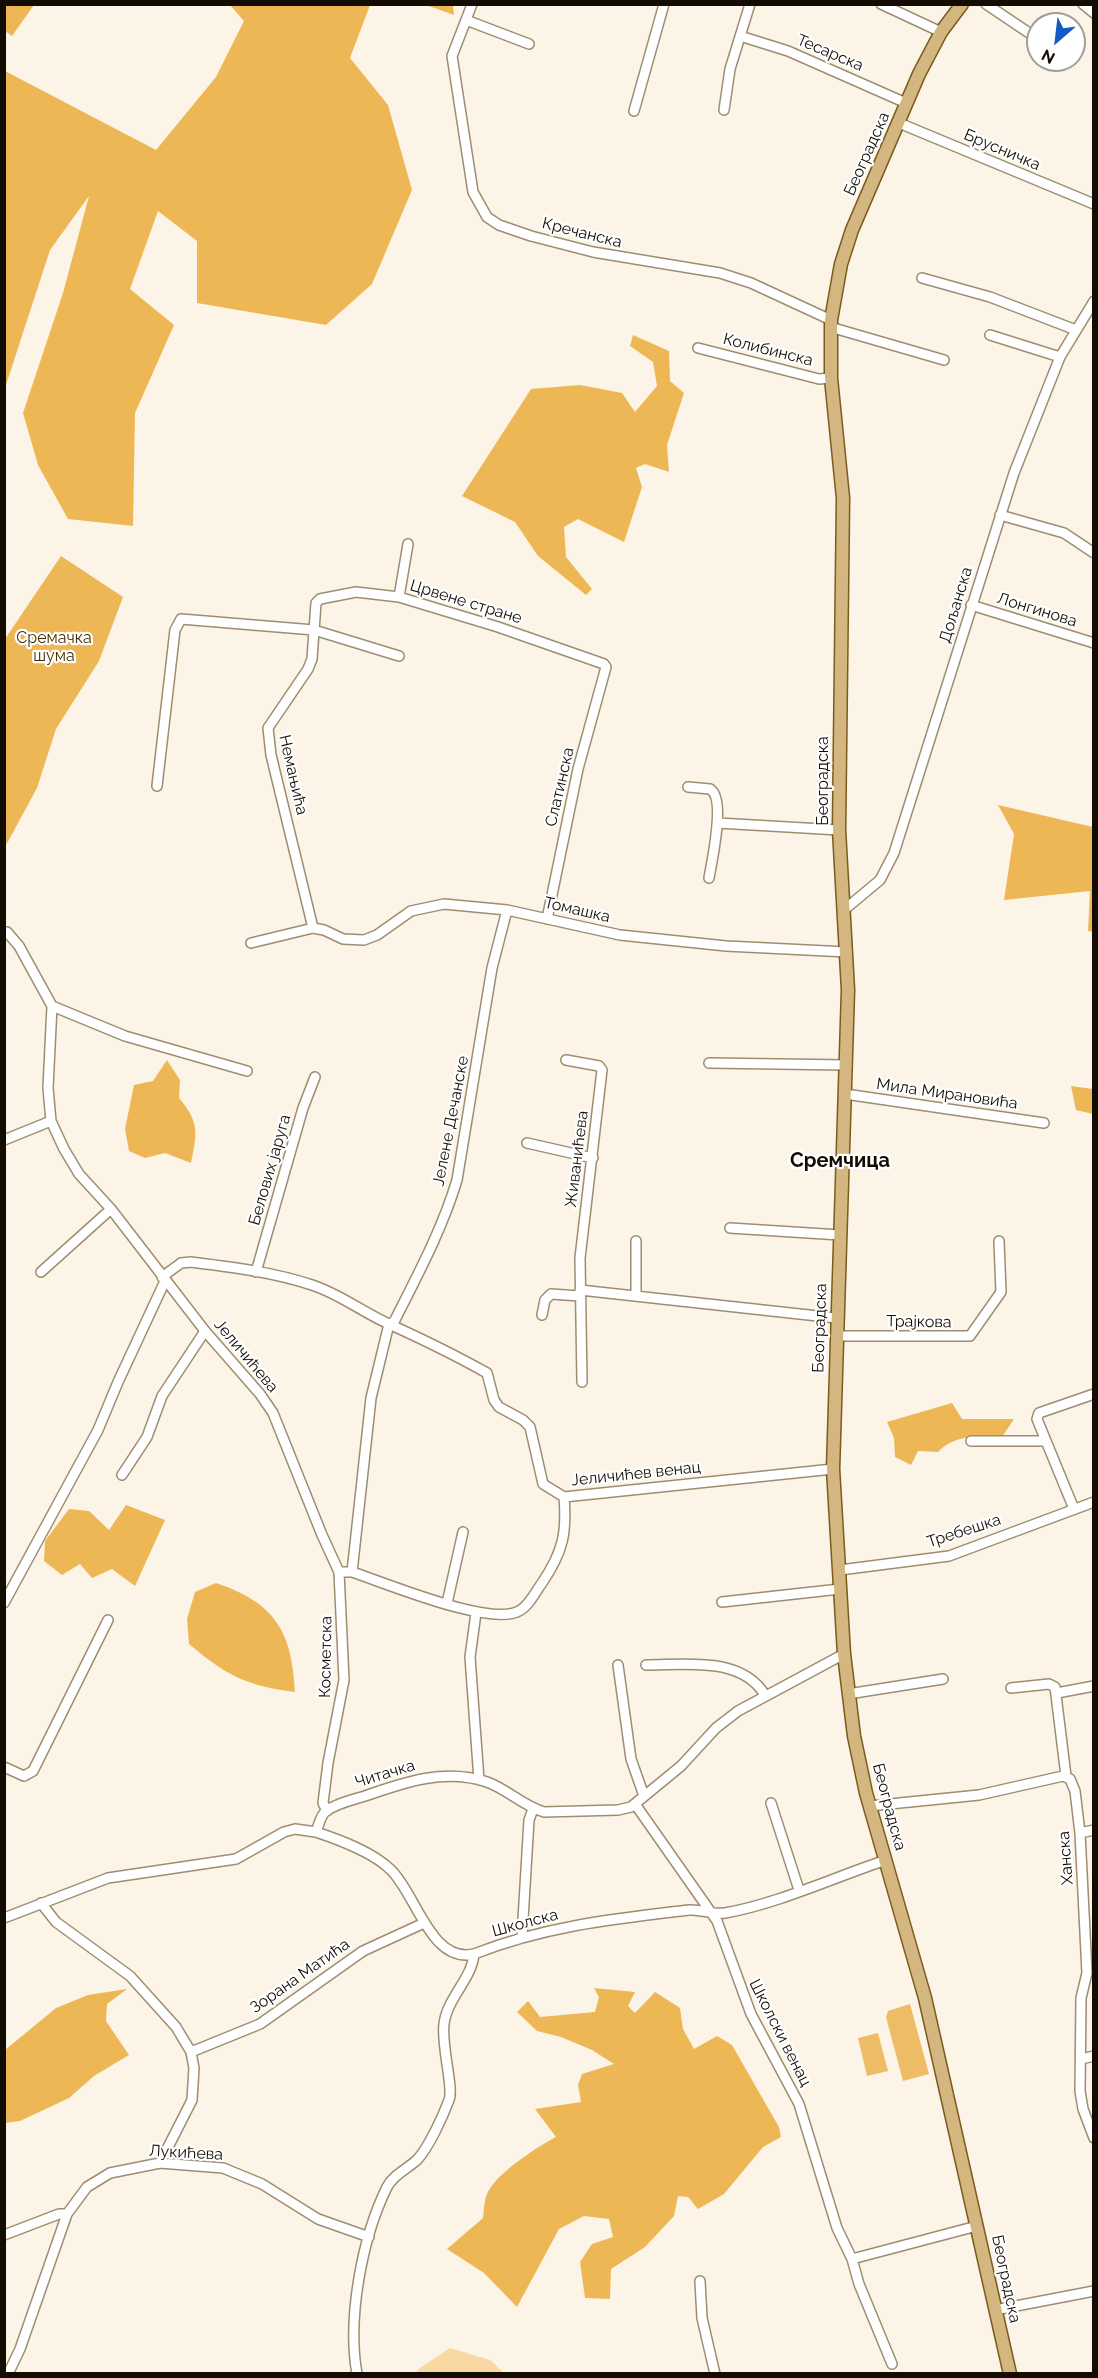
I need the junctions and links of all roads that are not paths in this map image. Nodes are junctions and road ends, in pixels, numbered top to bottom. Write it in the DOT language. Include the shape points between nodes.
graph roads {
  1 [pos="472,4"];
  2 [pos="664,4"];
  3 [pos="750,4"];
  4 [pos="881,4"];
  5 [pos="962,4"];
  6 [pos="986,4"];
  7 [pos="1083,4"];
  8 [pos="1094,13"];
  9 [pos="466,20"];
  10 [pos="1026,31"];
  11 [pos="941,32"];
  12 [pos="740,36"];
  13 [pos="529,44"];
  14 [pos="906,103"];
  15 [pos="724,110"];
  16 [pos="633,111"];
  17 [pos="899,123"];
  18 [pos="1094,204"];
  19 [pos="922,278"];
  20 [pos="1094,302"];
  21 [pos="830,324"];
  22 [pos="1076,330"];
  23 [pos="990,335"];
  24 [pos="698,348"];
  25 [pos="1060,357"];
  26 [pos="944,360"];
  27 [pos="831,378"];
  28 [pos="1000,515"];
  29 [pos="408,544"];
  30 [pos="1094,553"];
  31 [pos="399,597"];
  32 [pos="316,603"];
  33 [pos="971,605"];
  34 [pos="314,630"];
  35 [pos="1094,643"];
  36 [pos="399,656"];
  37 [pos="604,664"];
  38 [pos="157,786"];
  39 [pos="688,787"];
  40 [pos="718,823"];
  41 [pos="839,830"];
  42 [pos="709,878"];
  43 [pos="507,910"];
  44 [pos="844,910"];
  45 [pos="547,919"];
  46 [pos="313,928"];
  47 [pos="7,932"];
  48 [pos="250,943"];
  49 [pos="847,952"];
  50 [pos="52,1006"];
  51 [pos="566,1060"];
  52 [pos="709,1063"];
  53 [pos="847,1065"];
  54 [pos="247,1071"];
  55 [pos="315,1077"];
  56 [pos="845,1094"];
  57 [pos="51,1121"];
  58 [pos="1044,1123"];
  59 [pos="4,1140"];
  60 [pos="527,1143"];
  61 [pos="593,1158"];
  62 [pos="111,1209"];
  63 [pos="730,1228"];
  64 [pos="840,1235"];
  65 [pos="636,1241"];
  66 [pos="999,1241"];
  67 [pos="41,1272"];
  68 [pos="256,1272"];
  69 [pos="163,1279"];
  70 [pos="580,1293"];
  71 [pos="636,1295"];
  72 [pos="542,1315"];
  73 [pos="836,1318"];
  74 [pos="389,1324"];
  75 [pos="205,1331"];
  76 [pos="836,1336"];
  77 [pos="582,1382"];
  78 [pos="1094,1394"];
  79 [pos="971,1441"];
  80 [pos="1046,1441"];
  81 [pos="833,1469"];
  82 [pos="122,1474"];
  83 [pos="564,1497"];
  84 [pos="1094,1502"];
  85 [pos="1074,1509"];
  86 [pos="463,1532"];
  87 [pos="840,1570"];
  88 [pos="339,1572"];
  89 [pos="352,1572"];
  90 [pos="840,1589"];
  91 [pos="722,1602"];
  92 [pos="4,1603"];
  93 [pos="447,1604"];
  94 [pos="476,1613"];
  95 [pos="108,1620"];
  96 [pos="844,1654"];
  97 [pos="618,1665"];
  98 [pos="646,1665"];
  99 [pos="943,1678"];
  100 [pos="1094,1686"];
  101 [pos="1011,1688"];
  102 [pos="1057,1693"];
  103 [pos="848,1694"];
  104 [pos="765,1695"];
  105 [pos="4,1767"];
  106 [pos="1066,1776"];
  107 [pos="479,1780"];
  108 [pos="644,1796"];
  109 [pos="771,1803"];
  110 [pos="635,1804"];
  111 [pos="870,1806"];
  112 [pos="533,1809"];
  113 [pos="327,1811"];
  114 [pos="1094,1830"];
  115 [pos="316,1832"];
  116 [pos="1080,1833"];
  117 [pos="886,1860"];
  118 [pos="799,1890"];
  119 [pos="40,1903"];
  120 [pos="9,1912"];
  121 [pos="712,1913"];
  122 [pos="4,1918"];
  123 [pos="424,1923"];
  124 [pos="522,1936"];
  125 [pos="474,1954"];
  126 [pos="191,2052"];
  127 [pos="1094,2056"];
  128 [pos="1081,2059"];
  129 [pos="1094,2138"];
  130 [pos="160,2163"];
  131 [pos="67,2214"];
  132 [pos="977,2226"];
  133 [pos="4,2235"];
  134 [pos="369,2237"];
  135 [pos="852,2259"];
  136 [pos="700,2281"];
  137 [pos="1094,2291"];
  138 [pos="996,2310"];
  139 [pos="892,2364"];
  140 [pos="8,2373"];
  141 [pos="357,2373"];
  142 [pos="715,2373"];
  143 [pos="1010,2373"];
  1 -- 9 [label="street"];
  2 -- 16 [label="street"];
  3 -- 12 [label="street"];
  4 -- 11 [label="street"];
  5 -- 11 [label="main road, Београдска"];
  6 -- 10 [label="street"];
  7 -- 8 [label="street"];
  9 -- 13 [label="street"];
  9 -- 21 [label="street, Кречанска" via="452,56 473,192 487,218 531,236 593,252 720,273 751,283"];
  11 -- 14 [label="main road, Београдска"];
  12 -- 14 [label="street, Тесарска" via="788,51"];
  12 -- 15 [label="street" via="726,84"];
  14 -- 17 [label="main road, Београдска"];
  17 -- 18 [label="street, Брусничка"];
  17 -- 21 [label="main road, Београдска" via="852,230"];
  19 -- 22 [label="street" via="990,297"];
  20 -- 22 [label="street, Дољанска"];
  21 -- 26 [label="street"];
  21 -- 27 [label="main road, Београдска"];
  22 -- 25 [label="street, Дољанска"];
  23 -- 25 [label="street"];
  24 -- 27 [label="street, Колибинска" via="819,379"];
  25 -- 28 [label="street, Дољанска"];
  27 -- 41 [label="main road, Београдска" via="843,498"];
  28 -- 30 [label="street" via="1064,534"];
  28 -- 33 [label="street, Дољанска"];
  29 -- 31 [label="street"];
  31 -- 32 [label="street, Црвене стране" via="356,592"];
  31 -- 37 [label="street, Црвене стране"];
  32 -- 34 [label="street, Немањића"];
  33 -- 35 [label="street, Лонгинова"];
  33 -- 44 [label="street, Дољанска" via="894,853 880,880"];
  34 -- 36 [label="street"];
  34 -- 38 [label="street" via="181,619 176,630"];
  34 -- 46 [label="street, Немањића" via="308,669 267,735"];
  37 -- 45 [label="street, Слатинска" via="603,683 579,769"];
  39 -- 40 [label="street" via="715,792"];
  40 -- 41 [label="street"];
  40 -- 42 [label="street"];
  41 -- 44 [label="main road, Београдска"];
  43 -- 45 [label="street, Томашка"];
  43 -- 46 [label="street, Томашка" via="432,906 411,911 364,940 342,939"];
  43 -- 74 [label="street, Јелене Дечанске" via="492,968 458,1180 430,1249 394,1322"];
  44 -- 49 [label="main road, Београдска"];
  45 -- 49 [label="street, Томашка" via="620,935 726,946"];
  46 -- 48 [label="street"];
  47 -- 50 [label="street"];
  49 -- 53 [label="main road, Београдска"];
  50 -- 54 [label="street" via="125,1036"];
  50 -- 57 [label="street, Јеличићева" via="48,1088"];
  51 -- 61 [label="street, Живанићева" via="599,1066 602,1070"];
  52 -- 53 [label="street"];
  53 -- 56 [label="main road, Београдска"];
  55 -- 68 [label="street, Белових јаруга"];
  56 -- 58 [label="street, Мила Мирановића"];
  56 -- 64 [label="main road, Београдска"];
  57 -- 59 [label="street"];
  57 -- 62 [label="street, Јеличићева" via="79,1174"];
  60 -- 61 [label="street"];
  61 -- 70 [label="street, Живанићева" via="580,1258"];
  62 -- 67 [label="street"];
  62 -- 69 [label="street, Јеличићева"];
  63 -- 64 [label="street"];
  64 -- 73 [label="main road, Београдска"];
  65 -- 71 [label="street"];
  66 -- 76 [label="street, Трајкова" via="1000,1292 970,1336"];
  68 -- 69 [label="street, Јеличићев венац" via="181,1263"];
  68 -- 74 [label="street, Јеличићев венац" via="320,1288"];
  69 -- 75 [label="street, Јеличићева"];
  69 -- 92 [label="street" via="98,1430"];
  70 -- 71 [label="street"];
  70 -- 72 [label="street" via="547,1296"];
  70 -- 77 [label="street, Живанићева"];
  71 -- 73 [label="street"];
  73 -- 76 [label="main road, Београдска"];
  74 -- 83 [label="street, Јеличићев венац" via="487,1373 499,1407 530,1427 543,1484"];
  74 -- 89 [label="street" via="371,1398"];
  75 -- 82 [label="street" via="162,1396 147,1437"];
  75 -- 88 [label="street, Јеличићева" via="273,1413"];
  76 -- 81 [label="main road, Београдска"];
  78 -- 80 [label="street" via="1039,1413 1037,1419"];
  79 -- 80 [label="street"];
  80 -- 85 [label="street"];
  81 -- 83 [label="street, Јеличићев венац"];
  81 -- 87 [label="main road, Београдска"];
  83 -- 94 [label="street" via="566,1520 561,1551 525,1607 510,1614"];
  84 -- 85 [label="street, Требешка"];
  85 -- 87 [label="street, Требешка" via="949,1556"];
  86 -- 93 [label="street"];
  87 -- 90 [label="main road, Београдска"];
  88 -- 89 [label="street"];
  88 -- 113 [label="street, Косметска" via="344,1680 328,1763 323,1803"];
  89 -- 93 [label="street"];
  90 -- 91 [label="street"];
  90 -- 96 [label="main road, Београдска"];
  93 -- 94 [label="street"];
  94 -- 107 [label="street" via="470,1657"];
  95 -- 105 [label="street" via="33,1771 24,1776"];
  96 -- 103 [label="main road, Београдска"];
  96 -- 104 [label="street, Читачка"];
  97 -- 108 [label="street" via="631,1759"];
  98 -- 104 [label="street" via="711,1665 734,1670 755,1681"];
  99 -- 103 [label="street"];
  100 -- 102 [label="street"];
  101 -- 102 [label="street" via="1051,1684"];
  102 -- 106 [label="street, Ханска"];
  103 -- 111 [label="main road, Београдска"];
  104 -- 108 [label="street, Читачка" via="728,1719"];
  106 -- 111 [label="street" via="979,1795"];
  106 -- 116 [label="street, Ханска" via="1073,1783"];
  107 -- 112 [label="street, Читачка"];
  107 -- 113 [label="street, Читачка" via="445,1776 418,1779"];
  108 -- 110 [label="street, Читачка"];
  109 -- 118 [label="street"];
  110 -- 112 [label="street, Читачка" via="618,1810 556,1814"];
  110 -- 121 [label="street, Школски венац"];
  111 -- 117 [label="main road, Београдска"];
  112 -- 124 [label="street" via="528,1820"];
  113 -- 115 [label="street"];
  114 -- 116 [label="street"];
  115 -- 119 [label="street" via="295,1829 236,1859 108,1878"];
  115 -- 123 [label="street" via="390,1869 403,1884"];
  116 -- 128 [label="street, Ханска" via="1087,1973 1081,1998"];
  117 -- 118 [label="street, Школска"];
  117 -- 132 [label="main road, Београдска" via="925,1998"];
  118 -- 121 [label="street, Школска" via="748,1908"];
  119 -- 120 [label="street"];
  119 -- 126 [label="street" via="56,1922 129,1976 176,2027"];
  120 -- 122 [label="street"];
  121 -- 124 [label="street, Школска" via="691,1910 578,1924"];
  121 -- 135 [label="street, Школски венац" via="751,2014 799,2104 837,2228"];
  123 -- 125 [label="street" via="450,1952"];
  123 -- 126 [label="street, Зорана Матића" via="363,1951 260,2024"];
  124 -- 125 [label="street, Школска"];
  125 -- 134 [label="street, Школска" via="444,2021 442,2043 450,2100 418,2158 387,2186"];
  126 -- 130 [label="street" via="192,2100"];
  127 -- 128 [label="street"];
  128 -- 129 [label="street, Ханска" via="1083,2109"];
  130 -- 131 [label="street, Лукићева" via="102,2177 87,2187"];
  130 -- 134 [label="street, Лукићева" via="234,2171 318,2219"];
  131 -- 133 [label="street"];
  131 -- 140 [label="street, Лукићева"];
  132 -- 135 [label="street"];
  132 -- 138 [label="main road, Београдска"];
  134 -- 141 [label="street, Школска" via="358,2290 354,2348"];
  135 -- 139 [label="street, Школски венац"];
  136 -- 142 [label="street" via="702,2318"];
  137 -- 138 [label="street"];
  138 -- 143 [label="main road, Београдска"];
}
